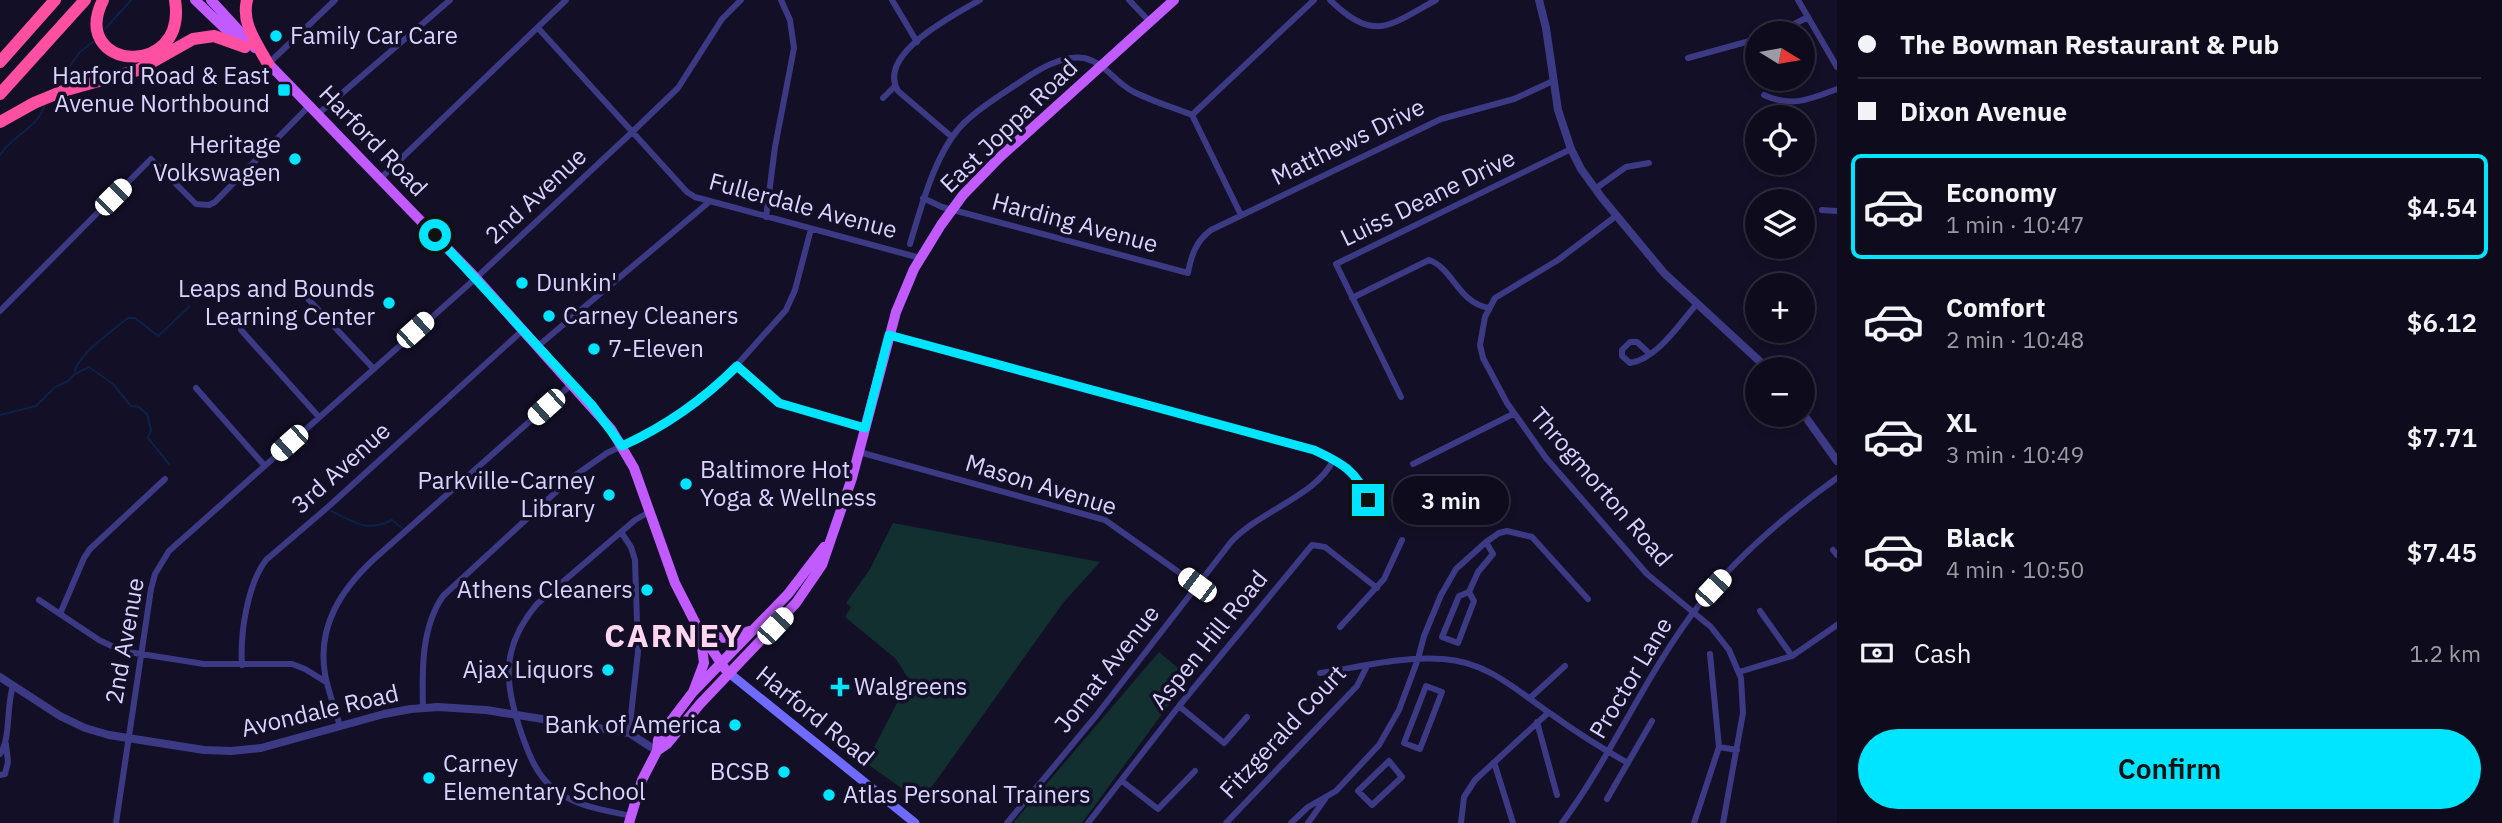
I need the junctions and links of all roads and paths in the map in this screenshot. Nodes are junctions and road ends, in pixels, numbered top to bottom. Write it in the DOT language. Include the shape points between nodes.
graph roads {
  1 [pos="55,0"];
  2 [pos="85,0"];
  3 [pos="103,0"];
  4 [pos="175,0"];
  5 [pos="195,0"];
  6 [pos="211,0"];
  7 [pos="247,0"];
  8 [pos="335,0"];
  9 [pos="450,0"];
  10 [pos="566,0"];
  11 [pos="741,0"];
  12 [pos="780,0"];
  13 [pos="892,0"];
  14 [pos="980,0"];
  15 [pos="1129,0"];
  16 [pos="1174,0"];
  17 [pos="1314,0"];
  18 [pos="1330,0"];
  19 [pos="1436,0"];
  20 [pos="1539,0"];
  21 [pos="1798,0"];
  22 [pos="1808,17"];
  23 [pos="1800,21"];
  24 [pos="1150,22"];
  25 [pos="538,28"];
  26 [pos="917,42"];
  27 [pos="1745,42"];
  28 [pos="245,47"];
  29 [pos="1688,58"];
  30 [pos="0,62"];
  31 [pos="268,64"];
  32 [pos="1102,65"];
  33 [pos="1837,67"];
  34 [pos="1553,81"];
  35 [pos="895,86"];
  36 [pos="1837,89"];
  37 [pos="0,94"];
  38 [pos="1764,95"];
  39 [pos="883,98"];
  40 [pos="310,106"];
  41 [pos="318,114"];
  42 [pos="1192,115"];
  43 [pos="0,122"];
  44 [pos="633,131"];
  45 [pos="952,136"];
  46 [pos="1571,149"];
  47 [pos="1649,163"];
  48 [pos="381,178"];
  49 [pos="1595,189"];
  50 [pos="923,198"];
  51 [pos="709,202"];
  52 [pos="952,209"];
  53 [pos="1822,210"];
  54 [pos="1837,211"];
  55 [pos="1241,215"];
  56 [pos="1616,216"];
  57 [pos="766,217"];
  58 [pos="811,229"];
  59 [pos="910,244"];
  60 [pos="920,258"];
  61 [pos="1188,273"];
  62 [pos="476,278"];
  63 [pos="296,286"];
  64 [pos="1352,298"];
  65 [pos="1696,305"];
  66 [pos="1489,308"];
  67 [pos="0,312"];
  68 [pos="241,330"];
  69 [pos="523,330"];
  70 [pos="889,335"];
  71 [pos="538,346"];
  72 [pos="1650,354"];
  73 [pos="1754,357"];
  74 [pos="737,366"];
  75 [pos="373,368"];
  76 [pos="572,383"];
  77 [pos="196,388"];
  78 [pos="1401,397"];
  79 [pos="1513,414"];
  80 [pos="319,417"];
  81 [pos="1813,427"];
  82 [pos="865,428"];
  83 [pos="622,446"];
  84 [pos="859,452"];
  85 [pos="1333,460"];
  86 [pos="1837,461"];
  87 [pos="1413,464"];
  88 [pos="264,465"];
  89 [pos="1837,478"];
  90 [pos="165,480"];
  91 [pos="1368,500"];
  92 [pos="651,511"];
  93 [pos="621,532"];
  94 [pos="1402,540"];
  95 [pos="1486,542"];
  96 [pos="827,544"];
  97 [pos="1197,585"];
  98 [pos="1377,589"];
  99 [pos="1469,592"];
  100 [pos="1588,599"];
  101 [pos="39,600"];
  102 [pos="1760,611"];
  103 [pos="1694,612"];
  104 [pos="60,614"];
  105 [pos="760,624"];
  106 [pos="1837,625"];
  107 [pos="1340,627"];
  108 [pos="700,632"];
  109 [pos="1710,654"];
  110 [pos="141,655"];
  111 [pos="1792,656"];
  112 [pos="1418,659"];
  113 [pos="722,664"];
  114 [pos="242,665"];
  115 [pos="1367,666"];
  116 [pos="1564,666"];
  117 [pos="1739,672"];
  118 [pos="729,673"];
  119 [pos="1320,673"];
  120 [pos="0,677"];
  121 [pos="326,682"];
  122 [pos="13,686"];
  123 [pos="693,692"];
  124 [pos="1530,698"];
  125 [pos="1179,706"];
  126 [pos="423,708"];
  127 [pos="1399,710"];
  128 [pos="1548,712"];
  129 [pos="515,715"];
  130 [pos="1415,716"];
  131 [pos="1247,717"];
  132 [pos="1652,721"];
  133 [pos="1537,722"];
  134 [pos="340,726"];
  135 [pos="629,733"];
  136 [pos="128,738"];
  137 [pos="6,744"];
  138 [pos="1718,747"];
  139 [pos="1737,750"];
  140 [pos="657,751"];
  141 [pos="1608,752"];
  142 [pos="0,754"];
  143 [pos="1363,762"];
  144 [pos="1494,762"];
  145 [pos="1628,763"];
  146 [pos="1195,771"];
  147 [pos="1375,774"];
  148 [pos="0,775"];
  149 [pos="1122,781"];
  150 [pos="1557,795"];
  151 [pos="1327,797"];
  152 [pos="1607,799"];
  153 [pos="630,819"];
  154 [pos="116,823"];
  155 [pos="915,823"];
  156 [pos="1007,823"];
  157 [pos="1088,823"];
  158 [pos="1226,823"];
  159 [pos="1291,823"];
  160 [pos="1308,823"];
  161 [pos="1461,823"];
  162 [pos="1513,823"];
  163 [pos="1562,823"];
  164 [pos="1694,823"];
  165 [pos="1723,823"];
  1 -- 30 [label="highway"];
  2 -- 37 [label="highway"];
  3 -- 4 [label="highway" via="97,17 100,36 111,50 138,58 167,39 175,22"];
  5 -- 28 [label="main road, Harford Road"];
  6 -- 31 [label="main road, Harford Road"];
  7 -- 31 [label="highway" via="247,26"];
  8 -- 31 [label="street"];
  9 -- 41 [label="street"];
  10 -- 25 [label="street"];
  11 -- 44 [label="street, 2nd Avenue" via="722,19 678,88"];
  12 -- 57 [label="street" via="790,20 794,48"];
  13 -- 26 [label="street"];
  14 -- 26 [label="street"];
  15 -- 24 [label="street"];
  16 -- 24 [label="main road, East Joppa Road"];
  17 -- 42 [label="street"];
  18 -- 19 [label="street" via="1357,23 1374,27 1392,23"];
  20 -- 34 [label="street"];
  21 -- 22 [label="street"];
  22 -- 23 [label="street"];
  22 -- 33 [label="street"];
  24 -- 32 [label="main road, East Joppa Road"];
  25 -- 44 [label="street, Fullerdale Avenue"];
  25 -- 48 [label="street"];
  26 -- 35 [label="street" via="897,63"];
  27 -- 29 [label="street"];
  28 -- 31 [label="main road, Harford Road"];
  28 -- 43 [label="highway" via="214,36 193,39 138,70 64,91"];
  31 -- 40 [label="main road, Harford Road"];
  32 -- 42 [label="street" via="1132,91"];
  32 -- 45 [label="street" via="1078,57 1041,69 970,117"];
  32 -- 52 [label="main road, East Joppa Road" via="999,158"];
  34 -- 46 [label="street"];
  34 -- 55 [label="street, Matthews Drive" via="1514,99 1441,119"];
  35 -- 39 [label="street"];
  35 -- 45 [label="street"];
  36 -- 38 [label="street" via="1793,103"];
  40 -- 41 [label="main road, Harford Road"];
  40 -- 67 [label="street" via="209,205 196,204 151,159"];
  41 -- 48 [label="main road, Harford Road"];
  42 -- 55 [label="street"];
  44 -- 51 [label="street, Fullerdale Avenue" via="687,192"];
  44 -- 62 [label="street, 2nd Avenue"];
  45 -- 50 [label="street"];
  46 -- 49 [label="street"];
  46 -- 64 [label="street, Luiss Deane Drive" via="1336,264"];
  47 -- 49 [label="street" via="1626,167"];
  48 -- 62 [label="main road, Harford Road"];
  49 -- 56 [label="street"];
  50 -- 52 [label="street, Harding Avenue"];
  50 -- 59 [label="street"];
  51 -- 57 [label="street, Fullerdale Avenue"];
  51 -- 71 [label="street"];
  52 -- 60 [label="main road, East Joppa Road"];
  52 -- 61 [label="street, Harding Avenue"];
  53 -- 54 [label="street"];
  55 -- 61 [label="street, Matthews Drive" via="1203,236"];
  56 -- 65 [label="street"];
  56 -- 66 [label="street" via="1558,260 1499,294"];
  57 -- 58 [label="street, Fullerdale Avenue"];
  58 -- 60 [label="street, Fullerdale Avenue"];
  58 -- 74 [label="street" via="786,310"];
  60 -- 70 [label="main road, East Joppa Road"];
  62 -- 69 [label="main road, Harford Road"];
  62 -- 75 [label="street, 2nd Avenue"];
  63 -- 75 [label="street"];
  64 -- 66 [label="street" via="1429,260 1471,302"];
  64 -- 78 [label="street"];
  65 -- 72 [label="street"];
  65 -- 73 [label="street"];
  66 -- 79 [label="street, Throgmorton Road" via="1482,324 1481,349"];
  68 -- 80 [label="street"];
  69 -- 71 [label="main road, Harford Road"];
  69 -- 114 [label="street, 3rd Avenue" via="266,559 251,585"];
  70 -- 82 [label="main road, East Joppa Road"];
  70 -- 85 [label="street" via="1288,442"];
  71 -- 76 [label="main road, Harford Road"];
  74 -- 82 [label="street" via="779,403"];
  74 -- 83 [label="street" via="682,412"];
  75 -- 80 [label="street, 2nd Avenue"];
  76 -- 83 [label="main road, Harford Road"];
  76 -- 121 [label="street" via="351,580 334,607 325,639"];
  77 -- 88 [label="street"];
  79 -- 87 [label="street"];
  79 -- 103 [label="street, Throgmorton Road" via="1615,539 1647,574"];
  80 -- 88 [label="street, 2nd Avenue"];
  81 -- 86 [label="street"];
  82 -- 84 [label="main road, East Joppa Road"];
  83 -- 92 [label="main road, Harford Road"];
  83 -- 126 [label="street" via="570,479 435,606 422,679"];
  84 -- 96 [label="main road, East Joppa Road"];
  84 -- 97 [label="street, Mason Avenue" via="1105,520"];
  85 -- 91 [label="street" via="1362,482"];
  85 -- 97 [label="street, Jomat Avenue" via="1323,477 1238,534"];
  88 -- 110 [label="street, 2nd Avenue" via="160,563 151,589"];
  89 -- 103 [label="street, Proctor Lane" via="1739,560"];
  90 -- 104 [label="street" via="90,549"];
  92 -- 93 [label="street"];
  92 -- 108 [label="main road, Harford Road" via="675,583"];
  93 -- 129 [label="street" via="537,604 521,626 508,673"];
  93 -- 135 [label="street" via="635,560 638,663"];
  94 -- 98 [label="street"];
  95 -- 99 [label="street" via="1493,554"];
  95 -- 100 [label="street" via="1507,531 1531,537"];
  95 -- 112 [label="street" via="1447,583"];
  96 -- 105 [label="main road, East Joppa Road"];
  96 -- 118 [label="main road, East Joppa Road" via="822,565 796,603"];
  97 -- 156 [label="street, Jomat Avenue"];
  98 -- 107 [label="street"];
  98 -- 125 [label="street, Aspen Hill Road" via="1325,547 1312,545"];
  99 -- 99 [label="street" via="1474,601 1458,643 1443,637 1459,596"];
  101 -- 104 [label="street"];
  102 -- 111 [label="street"];
  103 -- 117 [label="street, Throgmorton Road" via="1723,640"];
  103 -- 141 [label="street, Proctor Lane" via="1659,662"];
  104 -- 110 [label="street" via="99,640"];
  105 -- 108 [label="main road" via="729,639"];
  105 -- 113 [label="main road, East Joppa Road"];
  106 -- 111 [label="street"];
  108 -- 113 [label="main road, Harford Road"];
  108 -- 123 [label="main road" via="704,663"];
  109 -- 138 [label="street"];
  110 -- 114 [label="street"];
  110 -- 136 [label="street, 2nd Avenue"];
  111 -- 117 [label="street"];
  112 -- 115 [label="street"];
  112 -- 124 [label="street" via="1456,660 1485,668"];
  112 -- 127 [label="street"];
  113 -- 118 [label="main road, Harford Road"];
  113 -- 123 [label="main road, East Joppa Road"];
  114 -- 121 [label="street" via="296,665"];
  115 -- 119 [label="street"];
  115 -- 158 [label="street, Fitzgerald Court" via="1357,686"];
  116 -- 124 [label="street"];
  117 -- 139 [label="street, Throgmorton Road" via="1744,702"];
  118 -- 140 [label="main road, East Joppa Road"];
  118 -- 155 [label="main road, Harford Road"];
  120 -- 122 [label="street, Avondale Road"];
  121 -- 134 [label="street"];
  122 -- 136 [label="street, Avondale Road" via="73,723"];
  122 -- 137 [label="street"];
  123 -- 140 [label="main road" via="658,740"];
  124 -- 128 [label="street"];
  125 -- 131 [label="street" via="1224,743"];
  125 -- 149 [label="street, Aspen Hill Road"];
  126 -- 129 [label="street, Avondale Road"];
  126 -- 134 [label="street, Avondale Road"];
  127 -- 130 [label="street"];
  127 -- 143 [label="street"];
  128 -- 133 [label="street"];
  128 -- 141 [label="street"];
  129 -- 135 [label="street, Avondale Road"];
  129 -- 153 [label="street" via="535,766 550,786 580,804"];
  130 -- 130 [label="street" via="1426,686 1442,692 1420,749 1404,743"];
  132 -- 145 [label="street"];
  133 -- 144 [label="street"];
  133 -- 150 [label="street"];
  134 -- 136 [label="street, Avondale Road" via="261,748 231,751"];
  135 -- 140 [label="street, Avondale Road"];
  136 -- 154 [label="street, 2nd Avenue"];
  137 -- 142 [label="street"];
  137 -- 148 [label="street" via="7,770"];
  138 -- 139 [label="street"];
  138 -- 164 [label="street"];
  139 -- 165 [label="street, Throgmorton Road"];
  140 -- 153 [label="main road"];
  141 -- 145 [label="street"];
  141 -- 163 [label="street, Proctor Lane"];
  143 -- 147 [label="street"];
  143 -- 151 [label="street"];
  144 -- 161 [label="street" via="1468,790"];
  144 -- 162 [label="street"];
  145 -- 152 [label="street"];
  146 -- 149 [label="street" via="1158,809"];
  147 -- 147 [label="street" via="1357,791 1372,805 1402,777 1389,761"];
  149 -- 157 [label="street, Aspen Hill Road"];
  151 -- 159 [label="street"];
  151 -- 160 [label="street"];
}
